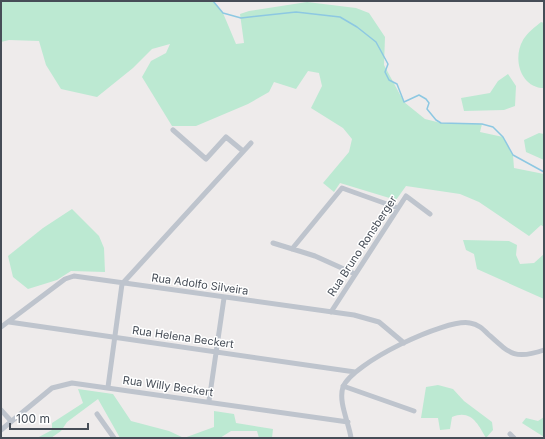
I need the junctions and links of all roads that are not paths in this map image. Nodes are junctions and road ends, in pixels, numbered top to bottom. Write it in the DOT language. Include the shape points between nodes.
graph roads {
  1 [pos="173,130"];
  2 [pos="251,143"];
  3 [pos="242,152"];
  4 [pos="398,208"];
  5 [pos="430,214"];
  6 [pos="273,243"];
  7 [pos="292,249"];
  8 [pos="354,274"];
  9 [pos="122,284"];
  10 [pos="224,298"];
  11 [pos="331,312"];
  12 [pos="9,322"];
  13 [pos="1,328"];
  14 [pos="115,337"];
  15 [pos="404,343"];
  16 [pos="544,350"];
  17 [pos="216,352"];
  18 [pos="355,372"];
  19 [pos="343,386"];
  20 [pos="108,387"];
  21 [pos="209,401"];
  22 [pos="1,410"];
  23 [pos="414,411"];
  24 [pos="97,414"];
  25 [pos="11,422"];
  26 [pos="348,422"];
  27 [pos="1,430"];
  28 [pos="114,438"];
  29 [pos="351,438"];
  1 -- 3 [label="street" via="206,158 226,137"];
  2 -- 3 [label="street"];
  3 -- 9 [label="street"];
  4 -- 5 [label="street, Rua Bruno Ronsberger" via="406,196"];
  4 -- 7 [label="street" via="342,188"];
  4 -- 8 [label="street, Rua Bruno Ronsberger"];
  6 -- 7 [label="street"];
  7 -- 8 [label="street" via="315,256"];
  8 -- 11 [label="street, Rua Bruno Ronsberger"];
  9 -- 10 [label="street, Rua Adolfo Silveira"];
  9 -- 12 [label="street, Rua Adolfo Silveira" via="79,276 68,277"];
  9 -- 14 [label="street"];
  10 -- 11 [label="street, Rua Adolfo Silveira"];
  10 -- 17 [label="street"];
  11 -- 15 [label="street, Rua Adolfo Silveira" via="372,319"];
  12 -- 13 [label="street, Rua Adolfo Silveira"];
  12 -- 14 [label="street, Rua Helena Beckert"];
  14 -- 17 [label="street, Rua Helena Beckert"];
  14 -- 20 [label="street"];
  15 -- 16 [label="street" via="448,325 464,322 480,327 513,354 523,356"];
  15 -- 18 [label="street" via="376,356"];
  17 -- 18 [label="street, Rua Helena Beckert"];
  17 -- 21 [label="street"];
  18 -- 19 [label="street"];
  19 -- 23 [label="street"];
  19 -- 26 [label="street" via="342,396"];
  20 -- 21 [label="street, Rua Willy Beckert"];
  20 -- 25 [label="street, Rua Willy Beckert" via="77,383 58,385"];
  21 -- 26 [label="street, Rua Willy Beckert"];
  22 -- 25 [label="street"];
  24 -- 28 [label="street"];
  25 -- 27 [label="street, Rua Willy Beckert"];
  26 -- 29 [label="street"];
}
